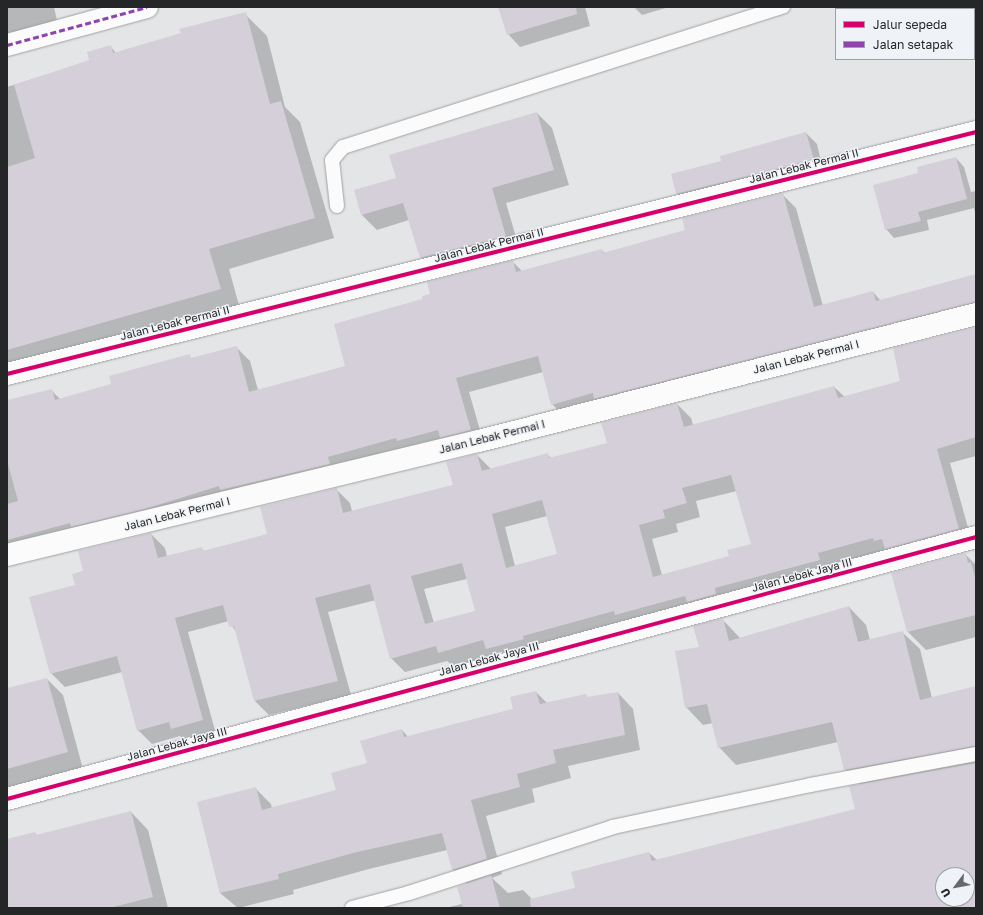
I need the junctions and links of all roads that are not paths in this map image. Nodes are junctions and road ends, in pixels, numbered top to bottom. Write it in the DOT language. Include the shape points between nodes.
graph roads {
  1 [pos="146,7"];
  2 [pos="783,7"];
  3 [pos="7,45"];
  4 [pos="976,132"];
  5 [pos="337,206"];
  6 [pos="976,314"];
  7 [pos="7,374"];
  8 [pos="976,537"];
  9 [pos="7,555"];
  10 [pos="976,754"];
  11 [pos="7,799"];
  12 [pos="352,908"];
  1 -- 3 [label="street"];
  2 -- 5 [label="lane" via="343,147 332,160"];
  4 -- 7 [label="street, Jalan Lebak Permai II"];
  6 -- 9 [label="street, Jalan Lebak Permai I" via="479,441"];
  8 -- 11 [label="street, Jalan Lebak Jaya III"];
  10 -- 12 [label="lane" via="810,785 613,827"];
}
